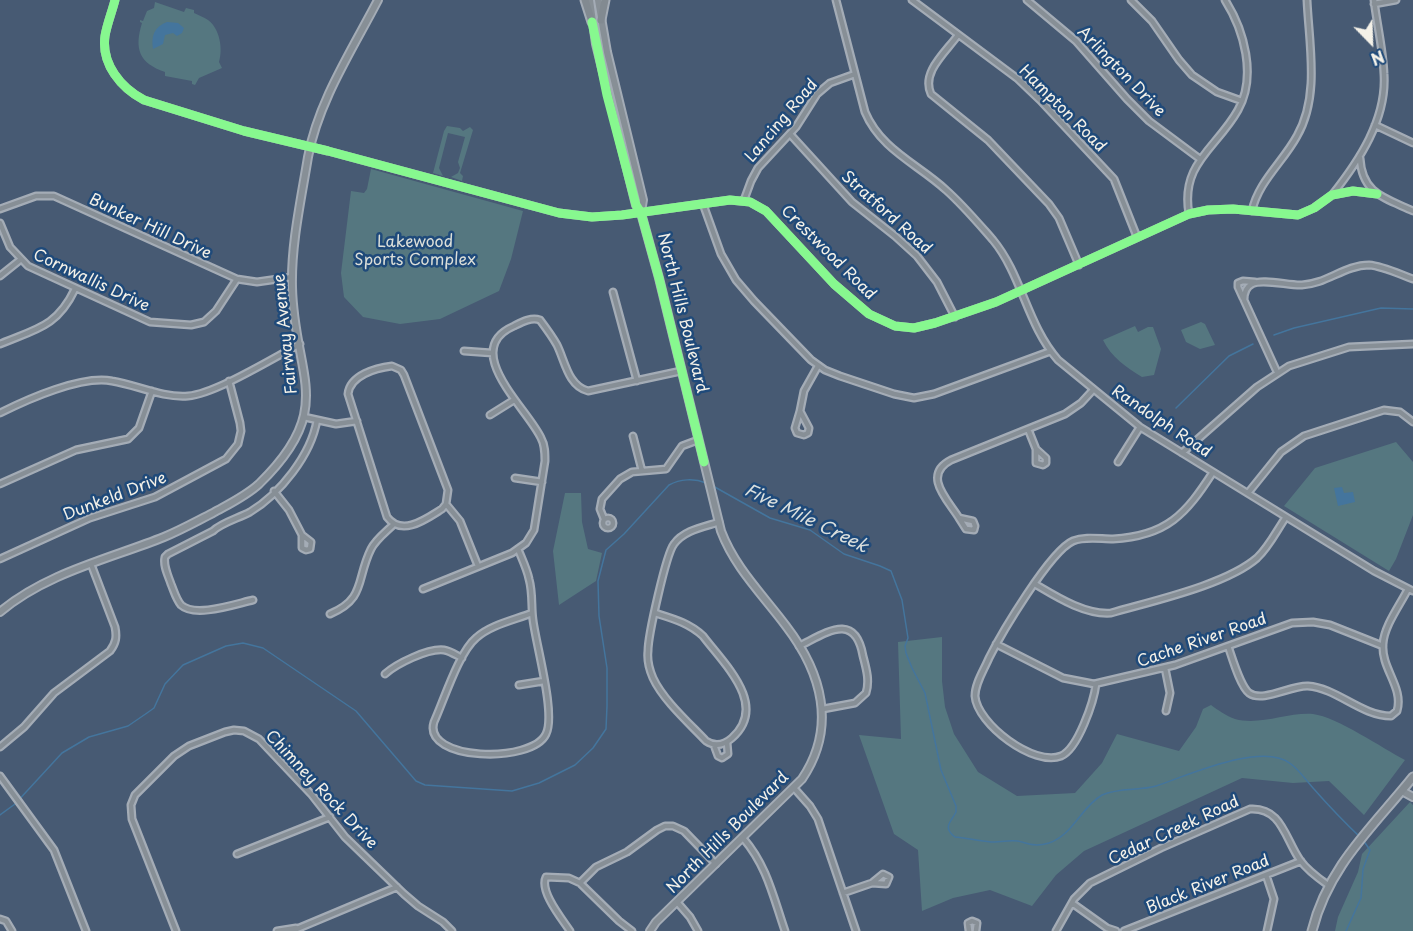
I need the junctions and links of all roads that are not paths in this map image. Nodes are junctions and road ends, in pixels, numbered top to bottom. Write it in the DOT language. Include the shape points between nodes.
graph roads {
  1 [pos="115,0"];
  2 [pos="378,0"];
  3 [pos="585,0"];
  4 [pos="590,0"];
  5 [pos="598,0"];
  6 [pos="604,0"];
  7 [pos="836,0"];
  8 [pos="912,0"];
  9 [pos="1027,0"];
  10 [pos="1131,0"];
  11 [pos="1225,0"];
  12 [pos="1307,0"];
  13 [pos="1395,0"];
  14 [pos="1374,2"];
  15 [pos="601,20"];
  16 [pos="592,22"];
  17 [pos="958,35"];
  18 [pos="855,74"];
  19 [pos="1242,101"];
  20 [pos="1375,125"];
  21 [pos="790,134"];
  22 [pos="1413,143"];
  23 [pos="310,147"];
  24 [pos="1360,158"];
  25 [pos="1200,159"];
  26 [pos="1377,194"];
  27 [pos="1332,195"];
  28 [pos="744,200"];
  29 [pos="703,204"];
  30 [pos="0,209"];
  31 [pos="1252,211"];
  32 [pos="1413,211"];
  33 [pos="641,213"];
  34 [pos="1189,214"];
  35 [pos="0,223"];
  36 [pos="1137,237"];
  37 [pos="20,260"];
  38 [pos="1079,265"];
  39 [pos="0,276"];
  40 [pos="292,277"];
  41 [pos="237,279"];
  42 [pos="1413,279"];
  43 [pos="1259,282"];
  44 [pos="75,289"];
  45 [pos="613,292"];
  46 [pos="1021,292"];
  47 [pos="1244,300"];
  48 [pos="955,317"];
  49 [pos="0,344"];
  50 [pos="300,344"];
  51 [pos="1413,344"];
  52 [pos="464,351"];
  53 [pos="1051,351"];
  54 [pos="492,352"];
  55 [pos="818,366"];
  56 [pos="681,371"];
  57 [pos="1277,372"];
  58 [pos="229,381"];
  59 [pos="637,381"];
  60 [pos="1093,390"];
  61 [pos="152,391"];
  62 [pos="514,400"];
  63 [pos="800,411"];
  64 [pos="0,413"];
  65 [pos="490,415"];
  66 [pos="304,417"];
  67 [pos="317,420"];
  68 [pos="357,421"];
  69 [pos="1413,422"];
  70 [pos="1140,427"];
  71 [pos="1028,429"];
  72 [pos="633,436"];
  73 [pos="698,440"];
  74 [pos="1036,449"];
  75 [pos="1182,453"];
  76 [pos="1118,462"];
  77 [pos="642,471"];
  78 [pos="1213,472"];
  79 [pos="515,478"];
  80 [pos="542,482"];
  81 [pos="0,484"];
  82 [pos="274,491"];
  83 [pos="1248,493"];
  84 [pos="446,504"];
  85 [pos="212,513"];
  86 [pos="1286,517"];
  87 [pos="959,518"];
  88 [pos="604,519"];
  89 [pos="719,522"];
  90 [pos="394,524"];
  91 [pos="218,526"];
  92 [pos="302,535"];
  93 [pos="518,549"];
  94 [pos="0,559"];
  95 [pos="91,564"];
  96 [pos="478,566"];
  97 [pos="1035,584"];
  98 [pos="423,589"];
  99 [pos="1411,590"];
  100 [pos="253,600"];
  101 [pos="0,612"];
  102 [pos="532,613"];
  103 [pos="655,613"];
  104 [pos="330,614"];
  105 [pos="996,644"];
  106 [pos="799,646"];
  107 [pos="1228,646"];
  108 [pos="1383,646"];
  109 [pos="462,657"];
  110 [pos="1165,668"];
  111 [pos="386,674"];
  112 [pos="544,681"];
  113 [pos="1096,684"];
  114 [pos="519,685"];
  115 [pos="822,709"];
  116 [pos="1166,711"];
  117 [pos="727,742"];
  118 [pos="714,745"];
  119 [pos="0,747"];
  120 [pos="0,776"];
  121 [pos="1413,777"];
  122 [pos="794,788"];
  123 [pos="1402,790"];
  124 [pos="1413,797"];
  125 [pos="330,817"];
  126 [pos="743,838"];
  127 [pos="237,854"];
  128 [pos="1300,861"];
  129 [pos="716,864"];
  130 [pos="1266,875"];
  131 [pos="580,883"];
  132 [pos="872,883"];
  133 [pos="1328,885"];
  134 [pos="397,887"];
  135 [pos="843,893"];
  136 [pos="677,902"];
  137 [pos="1072,903"];
  138 [pos="0,919"];
  139 [pos="294,930"];
  140 [pos="12,931"];
  141 [pos="86,931"];
  142 [pos="176,931"];
  143 [pos="277,931"];
  144 [pos="452,931"];
  145 [pos="570,931"];
  146 [pos="632,931"];
  147 [pos="650,931"];
  148 [pos="698,931"];
  149 [pos="785,931"];
  150 [pos="856,931"];
  151 [pos="969,931"];
  152 [pos="976,931"];
  153 [pos="1056,931"];
  154 [pos="1116,931"];
  155 [pos="1124,931"];
  156 [pos="1267,931"];
  157 [pos="1312,931"];
  1 -- 23 [label="street" via="105,50 117,78 131,93 214,123"];
  2 -- 23 [label="street, Fairway Avenue" via="322,108"];
  3 -- 16 [label="main road"];
  4 -- 16 [label="street, North Hills Boulevard"];
  5 -- 15 [label="street, North Hills Boulevard"];
  6 -- 15 [label="main road"];
  7 -- 18 [label="street, Randolph Road"];
  8 -- 17 [label="street, Hampton Road"];
  9 -- 25 [label="street, Arlington Drive" via="1076,41 1142,114"];
  10 -- 19 [label="street" via="1152,21 1192,75 1217,92"];
  11 -- 19 [label="street" via="1240,30 1245,51 1247,81"];
  12 -- 31 [label="street" via="1311,85 1306,117 1261,189"];
  13 -- 14 [label="street"];
  14 -- 20 [label="street" via="1384,75"];
  15 -- 33 [label="street, North Hills Boulevard" via="643,200"];
  16 -- 33 [label="street, North Hills Boulevard" via="607,95"];
  17 -- 36 [label="street, Hampton Road" via="1029,89 1110,175 1121,192"];
  17 -- 38 [label="street" via="929,74 931,94 988,140 1049,204"];
  18 -- 21 [label="street, Lancing Road" via="820,90"];
  18 -- 46 [label="street, Randolph Road" via="866,112 878,135 945,188 987,233 1004,256"];
  19 -- 25 [label="street"];
  20 -- 22 [label="street"];
  20 -- 24 [label="street"];
  21 -- 28 [label="street, Lancing Road" via="758,168"];
  21 -- 48 [label="street, Stratford Road" via="852,202 917,256 938,282"];
  23 -- 33 [label="street" via="559,213 602,217"];
  23 -- 40 [label="street, Fairway Avenue"];
  24 -- 26 [label="street" via="1365,181"];
  24 -- 27 [label="street"];
  25 -- 34 [label="street" via="1188,186"];
  26 -- 27 [label="street, Crestwood Road" via="1353,191"];
  26 -- 32 [label="street, Crestwood Road"];
  27 -- 31 [label="street, Crestwood Road" via="1302,214"];
  28 -- 29 [label="street"];
  28 -- 48 [label="street, Crestwood Road" via="765,211 834,284 880,320 899,327 914,327"];
  29 -- 33 [label="street"];
  29 -- 55 [label="street" via="721,254 736,280"];
  30 -- 41 [label="street, Bunker Hill Drive" via="36,196 54,196"];
  31 -- 34 [label="street, Crestwood Road" via="1218,209"];
  33 -- 56 [label="street, North Hills Boulevard"];
  34 -- 36 [label="street, Crestwood Road"];
  35 -- 37 [label="street"];
  36 -- 38 [label="street, Crestwood Road"];
  37 -- 39 [label="street"];
  37 -- 44 [label="street, Cornwallis Drive"];
  38 -- 46 [label="street, Crestwood Road"];
  40 -- 41 [label="street, Bunker Hill Drive" via="257,282"];
  40 -- 50 [label="street, Fairway Avenue"];
  41 -- 44 [label="street, Cornwallis Drive" via="211,317 191,325 150,322"];
  42 -- 43 [label="street" via="1370,265 1313,284"];
  43 -- 47 [label="street" via="1249,286"];
  43 -- 47 [label="street" via="1238,283"];
  44 -- 49 [label="street" via="52,322"];
  45 -- 59 [label="street"];
  46 -- 48 [label="street, Crestwood Road"];
  46 -- 53 [label="street, Randolph Road"];
  47 -- 57 [label="street"];
  50 -- 58 [label="street"];
  50 -- 66 [label="street, Fairway Avenue" via="307,386"];
  51 -- 57 [label="street" via="1349,347"];
  52 -- 54 [label="street"];
  53 -- 55 [label="street" via="934,394 910,398"];
  53 -- 60 [label="street, Randolph Road"];
  54 -- 59 [label="street" via="505,330 536,319 554,339 578,387 592,391"];
  54 -- 62 [label="street" via="494,365"];
  55 -- 63 [label="street" via="804,392"];
  56 -- 59 [label="street"];
  56 -- 73 [label="street, North Hills Boulevard"];
  57 -- 75 [label="street"];
  58 -- 61 [label="street" via="191,396"];
  58 -- 94 [label="street, Dunkeld Drive" via="241,431 238,444 226,459 155,497 90,518"];
  60 -- 70 [label="street, Randolph Road"];
  60 -- 71 [label="street" via="1072,410"];
  61 -- 64 [label="street" via="91,379"];
  61 -- 81 [label="street" via="139,428 128,439 76,450"];
  62 -- 65 [label="street"];
  62 -- 80 [label="street" via="543,442"];
  63 -- 63 [label="street" via="795,428 804,435 809,428"];
  66 -- 67 [label="street"];
  66 -- 85 [label="street, Fairway Avenue" via="291,446 259,483"];
  67 -- 68 [label="street" via="336,424"];
  67 -- 82 [label="street" via="308,449"];
  68 -- 84 [label="street" via="348,394 353,381 385,367 401,370 446,481"];
  68 -- 90 [label="street" via="386,515"];
  69 -- 83 [label="street" via="1400,412 1380,411 1304,436 1281,452"];
  70 -- 75 [label="street, Randolph Road"];
  70 -- 76 [label="street"];
  71 -- 74 [label="street"];
  71 -- 87 [label="street" via="940,467 938,486"];
  72 -- 77 [label="street"];
  73 -- 77 [label="street" via="682,446 666,469"];
  73 -- 89 [label="street, North Hills Boulevard"];
  75 -- 78 [label="street, Randolph Road"];
  77 -- 88 [label="street" via="626,474 604,495 600,507"];
  78 -- 83 [label="street, Randolph Road"];
  78 -- 97 [label="street" via="1191,505 1173,522 1125,537 1075,540 1060,551"];
  79 -- 80 [label="street"];
  80 -- 93 [label="street" via="534,530"];
  82 -- 91 [label="street" via="251,511"];
  82 -- 92 [label="street"];
  83 -- 86 [label="street, Randolph Road"];
  84 -- 90 [label="street" via="409,526"];
  84 -- 96 [label="street" via="460,521"];
  85 -- 91 [label="street"];
  85 -- 95 [label="street, Fairway Avenue" via="164,537"];
  86 -- 97 [label="street" via="1262,553 1241,569 1190,590 1111,613 1086,610"];
  86 -- 99 [label="street, Randolph Road"];
  89 -- 103 [label="street" via="686,533 674,543"];
  89 -- 106 [label="street, North Hills Boulevard" via="738,566"];
  90 -- 104 [label="street" via="370,550 352,601"];
  91 -- 100 [label="street" via="165,557 176,598 195,611"];
  93 -- 96 [label="street"];
  93 -- 102 [label="street" via="529,576"];
  95 -- 101 [label="street, Fairway Avenue" via="25,594"];
  95 -- 119 [label="street" via="115,627 114,645 54,693 24,728"];
  96 -- 98 [label="street"];
  97 -- 105 [label="street"];
  99 -- 108 [label="street" via="1385,633"];
  102 -- 109 [label="street" via="481,634"];
  102 -- 112 [label="street"];
  103 -- 117 [label="street" via="696,629 741,687 747,704 746,719"];
  103 -- 118 [label="street" via="648,651 652,676 665,696"];
  105 -- 113 [label="street, Cache River Road" via="1063,678"];
  105 -- 113 [label="street" via="977,684 976,702 989,723 1020,749 1054,757 1067,752 1083,726"];
  106 -- 115 [label="street, North Hills Boulevard" via="815,678"];
  106 -- 115 [label="street" via="840,628 852,631 861,644 868,679 866,693 855,703"];
  107 -- 108 [label="street, Cache River Road" via="1307,621 1330,625"];
  107 -- 108 [label="street" via="1244,687 1252,695 1316,687 1391,716 1400,701 1385,663"];
  107 -- 110 [label="street, Cache River Road"];
  109 -- 111 [label="street" via="444,650 433,651 396,665"];
  109 -- 112 [label="street" via="433,726 438,741 454,748 482,753 511,752 539,743 549,724"];
  110 -- 113 [label="street, Cache River Road"];
  110 -- 116 [label="street" via="1170,693"];
  112 -- 114 [label="street"];
  115 -- 122 [label="street, North Hills Boulevard" via="822,730 815,756"];
  117 -- 118 [label="street"];
  117 -- 118 [label="street" via="728,754 722,758"];
  120 -- 141 [label="street" via="54,850"];
  121 -- 123 [label="main road"];
  122 -- 126 [label="street, North Hills Boulevard"];
  122 -- 135 [label="street" via="818,819"];
  123 -- 124 [label="street"];
  123 -- 133 [label="main road"];
  125 -- 127 [label="street"];
  125 -- 134 [label="street, Chimney Rock Drive"];
  125 -- 142 [label="street, Chimney Rock Drive" via="251,733 229,730 182,750 137,793 130,809"];
  126 -- 129 [label="street, North Hills Boulevard"];
  126 -- 149 [label="street" via="764,867"];
  128 -- 130 [label="street, Black River Road"];
  128 -- 133 [label="street, Cedar Creek Road"];
  128 -- 137 [label="street, Cedar Creek Road" via="1277,819 1265,810 1250,809 1098,879"];
  129 -- 131 [label="street" via="684,831 665,826 596,867"];
  129 -- 136 [label="street, North Hills Boulevard"];
  130 -- 155 [label="street, Black River Road"];
  130 -- 156 [label="street" via="1274,899"];
  131 -- 145 [label="street" via="569,878 546,878 544,884"];
  131 -- 146 [label="street"];
  132 -- 135 [label="street"];
  133 -- 157 [label="main road"];
  134 -- 139 [label="street"];
  134 -- 144 [label="street, Chimney Rock Drive"];
  135 -- 150 [label="street"];
  136 -- 147 [label="street, North Hills Boulevard"];
  136 -- 148 [label="street"];
  137 -- 153 [label="street, Cedar Creek Road"];
  137 -- 154 [label="street"];
  138 -- 140 [label="street"];
  139 -- 143 [label="street"];
  151 -- 152 [label="street" via="968,923 972,921 977,923"];
}
